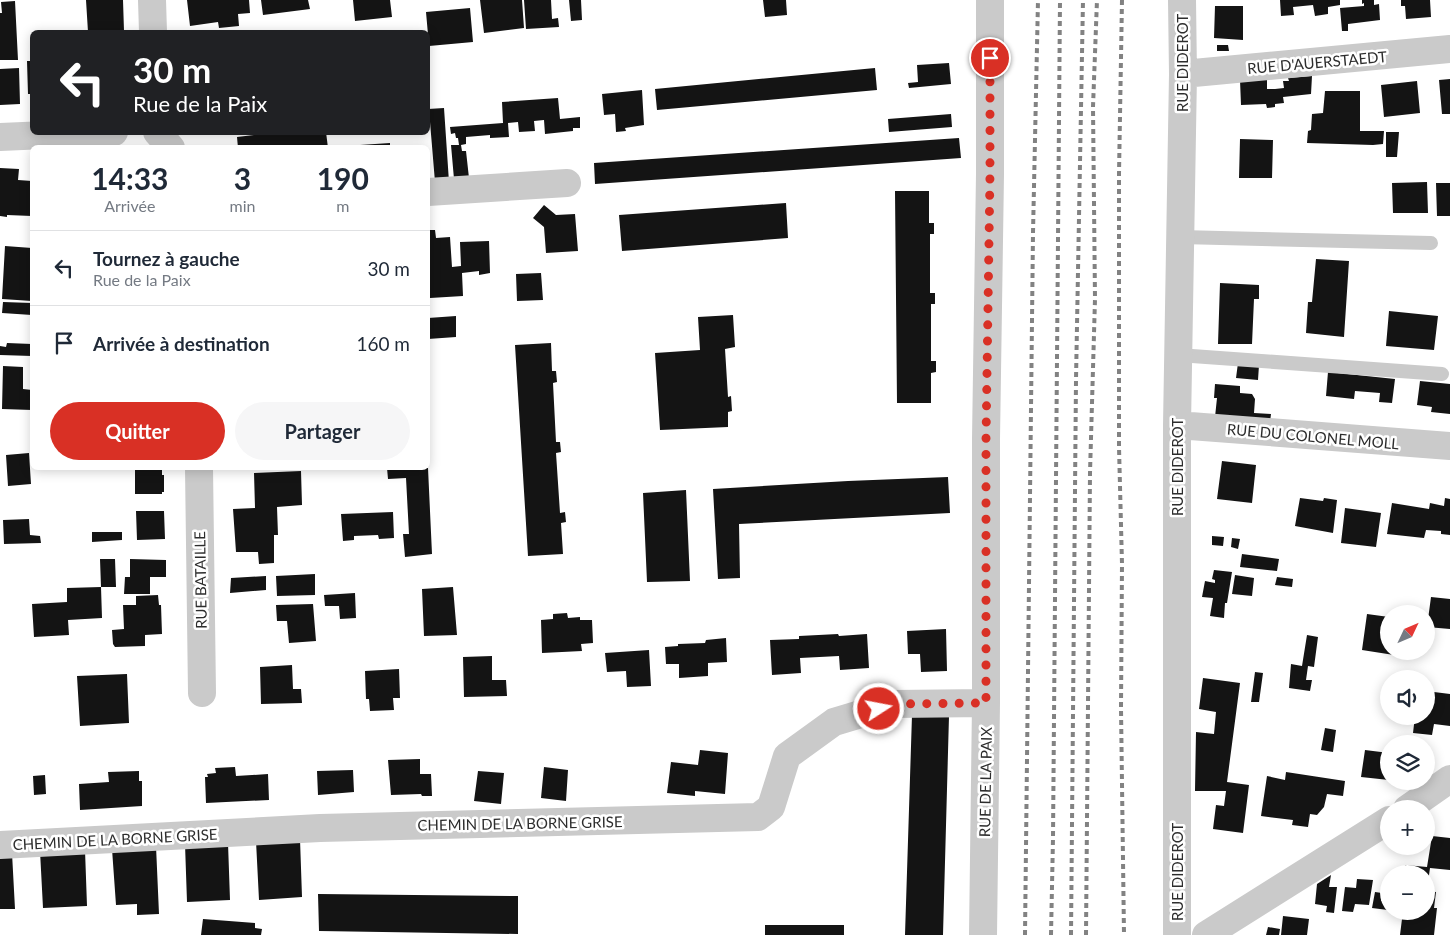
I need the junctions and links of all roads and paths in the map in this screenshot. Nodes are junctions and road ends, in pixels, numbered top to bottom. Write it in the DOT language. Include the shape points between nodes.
graph roads {
  1 [pos="152,0"];
  2 [pos="990,0"];
  3 [pos="1182,0"];
  4 [pos="153,30"];
  5 [pos="1450,49"];
  6 [pos="1183,74"];
  7 [pos="98,135"];
  8 [pos="160,135"];
  9 [pos="0,137"];
  10 [pos="66,141"];
  11 [pos="168,145"];
  12 [pos="567,183"];
  13 [pos="430,192"];
  14 [pos="1180,238"];
  15 [pos="1431,243"];
  16 [pos="1178,355"];
  17 [pos="1442,374"];
  18 [pos="1177,425"];
  19 [pos="1450,446"];
  20 [pos="199,470"];
  21 [pos="202,693"];
  22 [pos="986,703"];
  23 [pos="1450,778"];
  24 [pos="1419,800"];
  25 [pos="1380,826"];
  26 [pos="0,845"];
  27 [pos="983,935"];
  28 [pos="1177,935"];
  29 [pos="1206,935"];
  1 -- 4 [label="street"];
  2 -- 22 [label="street, RUE DE LA PAIX"];
  3 -- 6 [label="street, RUE DIDEROT"];
  5 -- 6 [label="street, RUE D'AUERSTAEDT"];
  6 -- 14 [label="street, RUE DIDEROT"];
  7 -- 10 [label="street"];
  8 -- 11 [label="street"];
  9 -- 10 [label="street"];
  12 -- 13 [label="street"];
  14 -- 15 [label="lane"];
  14 -- 16 [label="street, RUE DIDEROT"];
  16 -- 17 [label="lane"];
  16 -- 18 [label="street, RUE DIDEROT"];
  18 -- 19 [label="street, RUE DU COLONEL MOLL"];
  18 -- 28 [label="street, RUE DIDEROT"];
  20 -- 21 [label="street, RUE BATAILLE"];
  22 -- 26 [label="street, CHEMIN DE LA BORNE GRISE" via="894,704 834,722 787,756 771,807 758,817 320,828"];
  22 -- 27 [label="street, RUE DE LA PAIX"];
  23 -- 24 [label="street"];
  25 -- 29 [label="street"];
}
